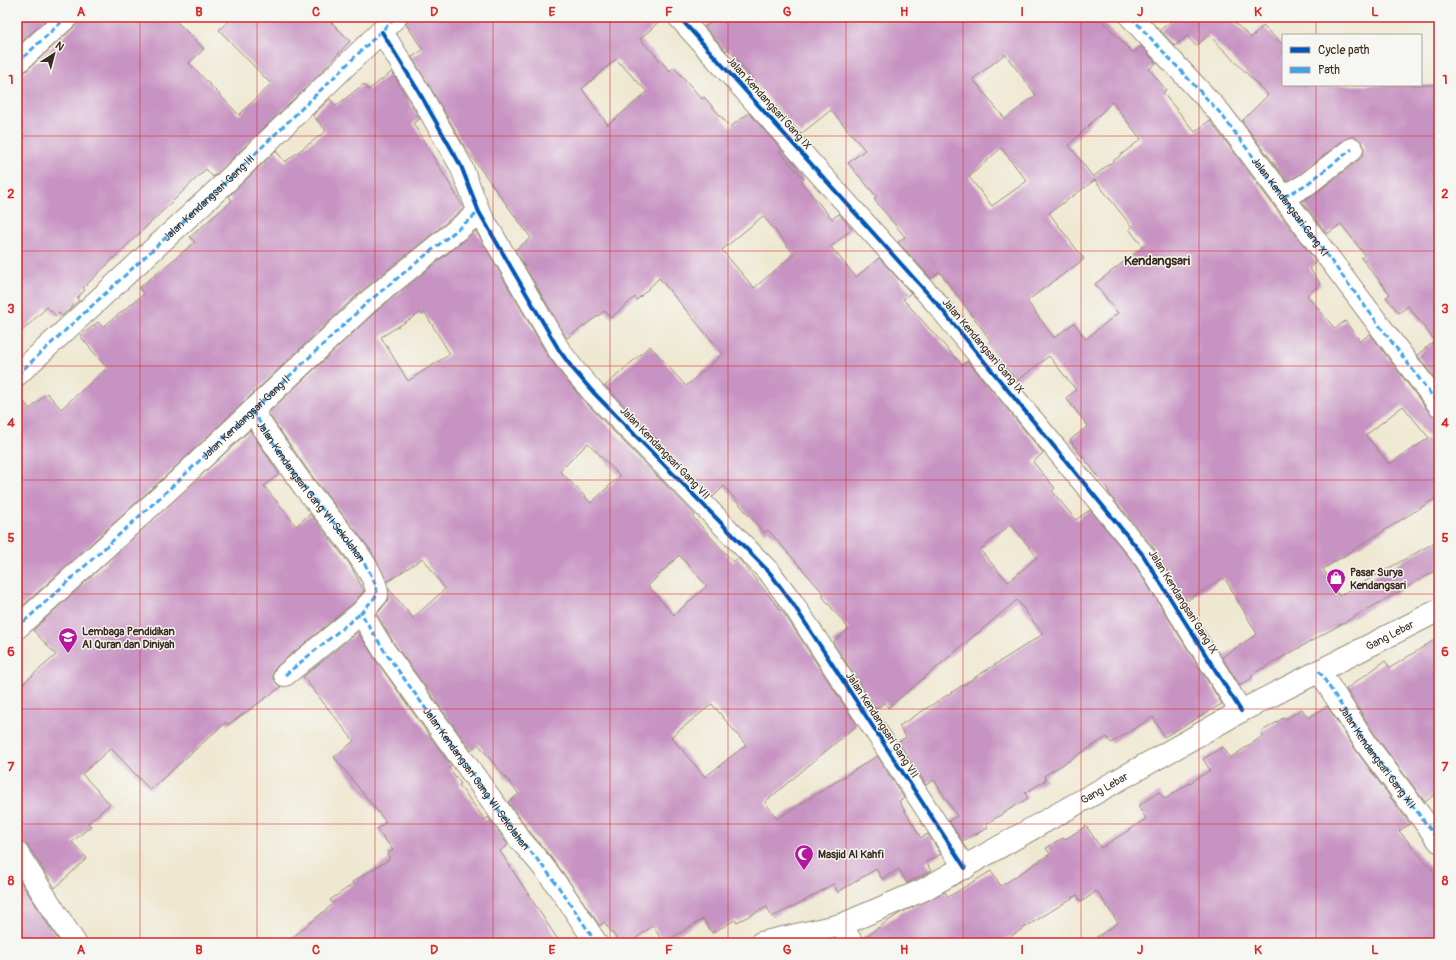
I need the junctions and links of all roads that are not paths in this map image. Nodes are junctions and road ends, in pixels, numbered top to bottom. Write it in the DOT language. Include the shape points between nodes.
graph roads {
  1 [pos="679,17"];
  2 [pos="1131,17"];
  3 [pos="64,18"];
  4 [pos="389,25"];
  5 [pos="17,63"];
  6 [pos="1352,150"];
  7 [pos="1284,197"];
  8 [pos="479,212"];
  9 [pos="17,375"];
  10 [pos="1439,405"];
  11 [pos="252,411"];
  12 [pos="1439,610"];
  13 [pos="361,612"];
  14 [pos="17,628"];
  15 [pos="1319,671"];
  16 [pos="285,675"];
  17 [pos="1241,711"];
  18 [pos="1439,841"];
  19 [pos="17,852"];
  20 [pos="965,868"];
  21 [pos="847,934"];
  22 [pos="75,943"];
  23 [pos="596,943"];
  24 [pos="761,943"];
  1 -- 17 [label="street, Jalan Kendangsari Gang IX" via="938,305 1143,555"];
  2 -- 7 [label="street, Jalan Kendangsari Gang XI" via="1221,114"];
  3 -- 5 [label="street"];
  4 -- 8 [label="street, Jalan Kendangsari Gang VII" via="419,92 461,166"];
  4 -- 9 [label="street, Jalan Kendangsari Gang III" via="226,182"];
  6 -- 7 [label="street" via="1310,182"];
  7 -- 10 [label="street, Jalan Kendangsari Gang XI"];
  8 -- 11 [label="street, Jalan Kendangsari Gang II" via="368,302"];
  8 -- 20 [label="street, Jalan Kendangsari Gang VII" via="573,370 770,573 793,604"];
  11 -- 13 [label="street, Jalan Kendangsari Gang VII Sekolahan" via="306,489 346,536 376,584 377,594"];
  11 -- 14 [label="street, Jalan Kendangsari Gang II"];
  12 -- 15 [label="street, Gang Lebar"];
  13 -- 16 [label="street, Jalan Kendangsari Gang VII Sekolahan"];
  13 -- 23 [label="street, Jalan Kendangsari Gang VII Sekolahan" via="385,652 521,840 567,898"];
  15 -- 17 [label="street, Gang Lebar"];
  15 -- 18 [label="street, Jalan Kendangsari Gang XII" via="1367,745"];
  17 -- 20 [label="street, Gang Lebar"];
  19 -- 22 [label="street"];
  20 -- 21 [label="street, Gang Lebar"];
  21 -- 24 [label="street, Gang Lebar"];
}
